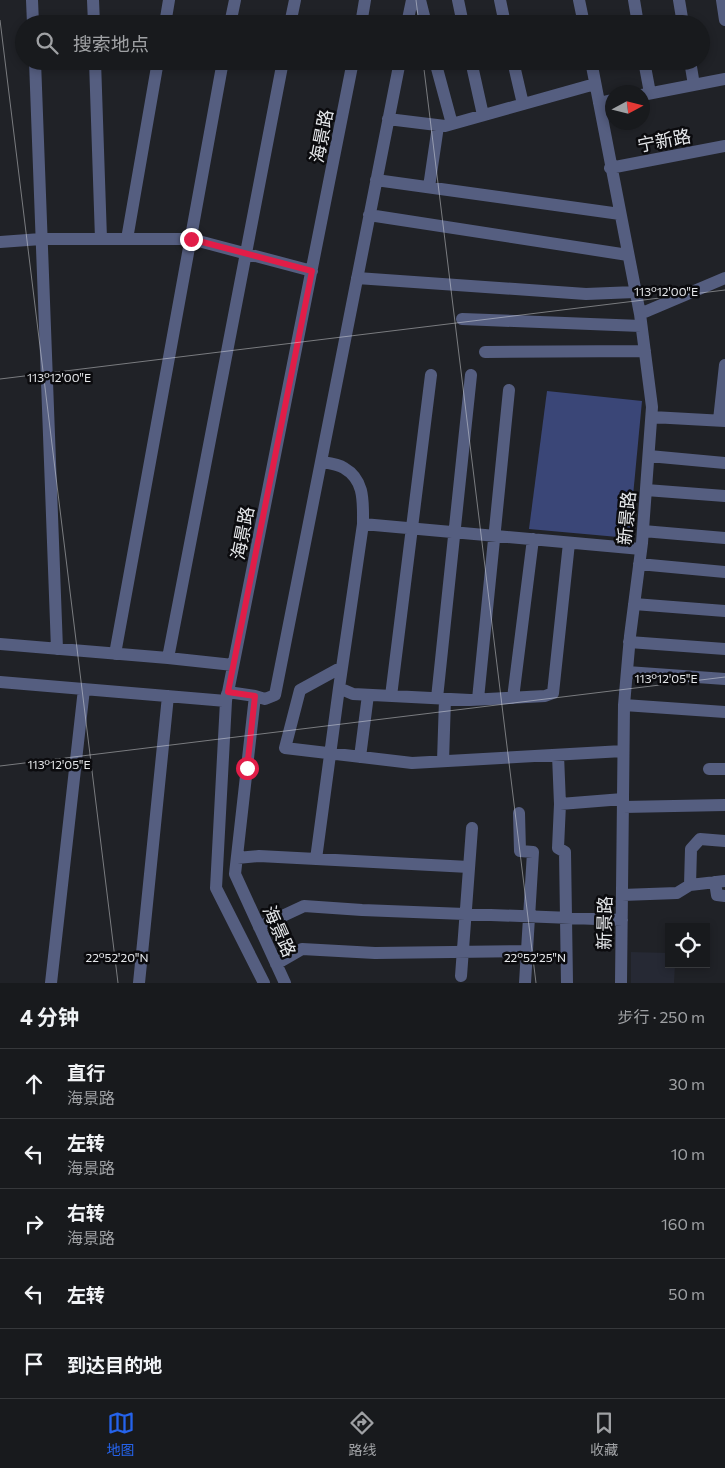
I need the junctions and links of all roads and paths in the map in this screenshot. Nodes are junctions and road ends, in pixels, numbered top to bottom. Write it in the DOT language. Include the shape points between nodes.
graph roads {
  1 [pos="32,0"];
  2 [pos="94,0"];
  3 [pos="169,0"];
  4 [pos="235,0"];
  5 [pos="295,0"];
  6 [pos="365,0"];
  7 [pos="412,0"];
  8 [pos="420,0"];
  9 [pos="458,0"];
  10 [pos="500,0"];
  11 [pos="580,0"];
  12 [pos="634,0"];
  13 [pos="679,0"];
  14 [pos="722,0"];
  15 [pos="33,15"];
  16 [pos="94,15"];
  17 [pos="166,15"];
  18 [pos="232,15"];
  19 [pos="292,15"];
  20 [pos="362,15"];
  21 [pos="409,15"];
  22 [pos="424,15"];
  23 [pos="461,15"];
  24 [pos="503,15"];
  25 [pos="582,15"];
  26 [pos="636,15"];
  27 [pos="682,15"];
  28 [pos="725,20"];
  29 [pos="34,70"];
  30 [pos="95,70"];
  31 [pos="156,70"];
  32 [pos="221,70"];
  33 [pos="281,70"];
  34 [pos="351,70"];
  35 [pos="398,70"];
  36 [pos="438,70"];
  37 [pos="474,70"];
  38 [pos="515,70"];
  39 [pos="593,70"];
  40 [pos="645,70"];
  41 [pos="692,70"];
  42 [pos="725,78"];
  43 [pos="595,84"];
  44 [pos="645,85"];
  45 [pos="694,85"];
  46 [pos="650,93"];
  47 [pos="605,102"];
  48 [pos="599,103"];
  49 [pos="523,104"];
  50 [pos="483,115"];
  51 [pos="388,119"];
  52 [pos="452,124"];
  53 [pos="438,126"];
  54 [pos="725,146"];
  55 [pos="610,168"];
  56 [pos="376,180"];
  57 [pos="430,188"];
  58 [pos="620,214"];
  59 [pos="369,215"];
  60 [pos="41,239"];
  61 [pos="101,239"];
  62 [pos="127,239"];
  63 [pos="191,239"];
  64 [pos="0,242"];
  65 [pos="246,254"];
  66 [pos="628,255"];
  67 [pos="312,271"];
  68 [pos="357,278"];
  69 [pos="725,278"];
  70 [pos="635,292"];
  71 [pos="462,320"];
  72 [pos="640,320"];
  73 [pos="645,351"];
  74 [pos="486,352"];
  75 [pos="725,365"];
  76 [pos="431,375"];
  77 [pos="472,376"];
  78 [pos="509,390"];
  79 [pos="652,417"];
  80 [pos="722,421"];
  81 [pos="649,456"];
  82 [pos="321,462"];
  83 [pos="725,463"];
  84 [pos="646,490"];
  85 [pos="725,496"];
  86 [pos="363,524"];
  87 [pos="412,528"];
  88 [pos="643,531"];
  89 [pos="455,532"];
  90 [pos="495,536"];
  91 [pos="725,538"];
  92 [pos="534,540"];
  93 [pos="569,543"];
  94 [pos="641,550"];
  95 [pos="639,564"];
  96 [pos="725,572"];
  97 [pos="634,604"];
  98 [pos="725,611"];
  99 [pos="629,642"];
  100 [pos="0,644"];
  101 [pos="57,649"];
  102 [pos="725,649"];
  103 [pos="115,654"];
  104 [pos="168,658"];
  105 [pos="233,665"];
  106 [pos="342,666"];
  107 [pos="627,672"];
  108 [pos="725,679"];
  109 [pos="0,682"];
  110 [pos="339,688"];
  111 [pos="84,689"];
  112 [pos="368,695"];
  113 [pos="168,696"];
  114 [pos="227,696"];
  115 [pos="255,696"];
  116 [pos="391,696"];
  117 [pos="441,698"];
  118 [pos="513,698"];
  119 [pos="478,700"];
  120 [pos="624,705"];
  121 [pos="725,712"];
  122 [pos="623,751"];
  123 [pos="330,753"];
  124 [pos="558,755"];
  125 [pos="360,757"];
  126 [pos="443,761"];
  127 [pos="709,768"];
  128 [pos="725,769"];
  129 [pos="623,803"];
  130 [pos="560,804"];
  131 [pos="725,805"];
  132 [pos="519,813"];
  133 [pos="472,828"];
  134 [pos="725,841"];
  135 [pos="237,858"];
  136 [pos="316,859"];
  137 [pos="469,867"];
  138 [pos="720,882"];
  139 [pos="690,885"];
  140 [pos="622,895"];
  141 [pos="725,896"];
  142 [pos="465,914"];
  143 [pos="529,916"];
  144 [pos="566,918"];
  145 [pos="622,920"];
  146 [pos="260,927"];
  147 [pos="527,951"];
  148 [pos="462,952"];
  149 [pos="276,964"];
  150 [pos="461,976"];
  151 [pos="51,983"];
  152 [pos="139,983"];
  153 [pos="264,983"];
  154 [pos="285,983"];
  155 [pos="525,983"];
  156 [pos="567,983"];
  157 [pos="621,983"];
  1 -- 15 [label="street"];
  2 -- 16 [label="street"];
  3 -- 17 [label="street"];
  4 -- 18 [label="street"];
  5 -- 19 [label="street"];
  6 -- 20 [label="street"];
  7 -- 21 [label="street"];
  8 -- 22 [label="street"];
  9 -- 23 [label="street"];
  10 -- 24 [label="street"];
  11 -- 25 [label="street"];
  12 -- 26 [label="street"];
  13 -- 27 [label="street"];
  14 -- 28 [label="street"];
  29 -- 60 [label="street"];
  30 -- 61 [label="street"];
  31 -- 62 [label="street"];
  32 -- 63 [label="street"];
  33 -- 65 [label="street"];
  34 -- 67 [label="street, 海景路"];
  35 -- 51 [label="street"];
  36 -- 52 [label="street"];
  37 -- 50 [label="street"];
  38 -- 49 [label="street"];
  39 -- 43 [label="street, 新景路"];
  40 -- 44 [label="street"];
  41 -- 45 [label="street"];
  42 -- 45 [label="street"];
  43 -- 48 [label="street, 新景路"];
  43 -- 49 [label="street"];
  45 -- 46 [label="street"];
  47 -- 48 [label="street"];
  48 -- 55 [label="street, 新景路"];
  49 -- 50 [label="street"];
  50 -- 52 [label="street"];
  51 -- 53 [label="street"];
  51 -- 56 [label="street"];
  52 -- 53 [label="street"];
  53 -- 57 [label="street"];
  54 -- 55 [label="street, 宁新路"];
  55 -- 58 [label="street, 新景路"];
  56 -- 57 [label="street"];
  56 -- 59 [label="street"];
  57 -- 58 [label="street"];
  58 -- 66 [label="street, 新景路"];
  59 -- 66 [label="street"];
  59 -- 68 [label="street"];
  60 -- 61 [label="street"];
  60 -- 64 [label="street"];
  60 -- 101 [label="street"];
  61 -- 62 [label="street"];
  62 -- 63 [label="street"];
  63 -- 65 [label="street"];
  63 -- 103 [label="street"];
  65 -- 67 [label="street"];
  65 -- 104 [label="street"];
  66 -- 70 [label="street, 新景路"];
  67 -- 105 [label="street, 海景路"];
  68 -- 70 [label="street" via="586,294"];
  68 -- 82 [label="street"];
  69 -- 72 [label="street"];
  70 -- 72 [label="street, 新景路"];
  71 -- 72 [label="street"];
  72 -- 73 [label="street, 新景路"];
  73 -- 74 [label="street"];
  73 -- 79 [label="street, 新景路"];
  75 -- 80 [label="street"];
  76 -- 87 [label="street"];
  77 -- 89 [label="street"];
  78 -- 90 [label="street"];
  79 -- 80 [label="street"];
  79 -- 81 [label="street, 新景路"];
  81 -- 83 [label="street"];
  81 -- 84 [label="street, 新景路"];
  82 -- 86 [label="street" via="343,467 358,480 363,500"];
  82 -- 115 [label="street" via="275,695 265,699"];
  84 -- 85 [label="street"];
  84 -- 88 [label="street, 新景路"];
  86 -- 87 [label="street"];
  86 -- 106 [label="street"];
  87 -- 89 [label="street"];
  87 -- 116 [label="street"];
  88 -- 91 [label="street"];
  88 -- 94 [label="street, 新景路"];
  89 -- 90 [label="street"];
  89 -- 117 [label="street"];
  90 -- 92 [label="street"];
  90 -- 119 [label="street"];
  92 -- 93 [label="street"];
  92 -- 118 [label="street"];
  93 -- 94 [label="street"];
  93 -- 118 [label="street" via="553,692 545,696"];
  94 -- 95 [label="street, 新景路"];
  95 -- 96 [label="street"];
  95 -- 97 [label="street, 新景路"];
  97 -- 98 [label="street"];
  97 -- 99 [label="street, 新景路"];
  99 -- 102 [label="street"];
  99 -- 107 [label="street, 新景路"];
  100 -- 101 [label="street"];
  101 -- 103 [label="street"];
  103 -- 104 [label="street"];
  104 -- 105 [label="street"];
  105 -- 114 [label="street, 海景路"];
  106 -- 110 [label="street"];
  106 -- 123 [label="street" via="300,690 285,748"];
  107 -- 108 [label="street"];
  107 -- 120 [label="street, 新景路"];
  109 -- 111 [label="street"];
  110 -- 112 [label="street" via="353,694"];
  110 -- 123 [label="street"];
  111 -- 113 [label="street"];
  111 -- 151 [label="street"];
  112 -- 116 [label="street"];
  112 -- 125 [label="street"];
  113 -- 114 [label="street"];
  113 -- 152 [label="street"];
  114 -- 115 [label="street"];
  114 -- 153 [label="street, 海景路" via="216,888"];
  115 -- 135 [label="street, 海景路"];
  116 -- 117 [label="street"];
  117 -- 119 [label="street"];
  117 -- 126 [label="street"];
  118 -- 119 [label="street"];
  120 -- 121 [label="street"];
  120 -- 122 [label="street, 新景路"];
  122 -- 124 [label="street"];
  122 -- 129 [label="street, 新景路"];
  123 -- 125 [label="street"];
  123 -- 136 [label="street"];
  124 -- 126 [label="street"];
  124 -- 130 [label="street"];
  125 -- 126 [label="street" via="412,763"];
  127 -- 128 [label="street"];
  129 -- 130 [label="street"];
  129 -- 131 [label="street"];
  129 -- 140 [label="street, 新景路"];
  130 -- 144 [label="street" via="558,848 565,852"];
  132 -- 143 [label="street" via="520,851 533,852"];
  133 -- 137 [label="street"];
  134 -- 139 [label="street" via="700,840 691,849"];
  135 -- 136 [label="street"];
  135 -- 146 [label="street, 海景路" via="235,874"];
  136 -- 137 [label="street"];
  137 -- 142 [label="street"];
  138 -- 139 [label="street"];
  138 -- 141 [label="street" via="717,895"];
  139 -- 140 [label="street" via="677,893"];
  140 -- 145 [label="street, 新景路"];
  142 -- 143 [label="street"];
  142 -- 146 [label="street" via="304,906"];
  142 -- 148 [label="street"];
  143 -- 144 [label="street"];
  143 -- 147 [label="street"];
  144 -- 145 [label="street"];
  144 -- 156 [label="street"];
  145 -- 157 [label="street, 新景路"];
  146 -- 149 [label="street, 海景路"];
  147 -- 148 [label="street"];
  147 -- 155 [label="street"];
  148 -- 149 [label="street" via="375,953 302,949"];
  148 -- 150 [label="street"];
  149 -- 154 [label="street, 海景路"];
}
